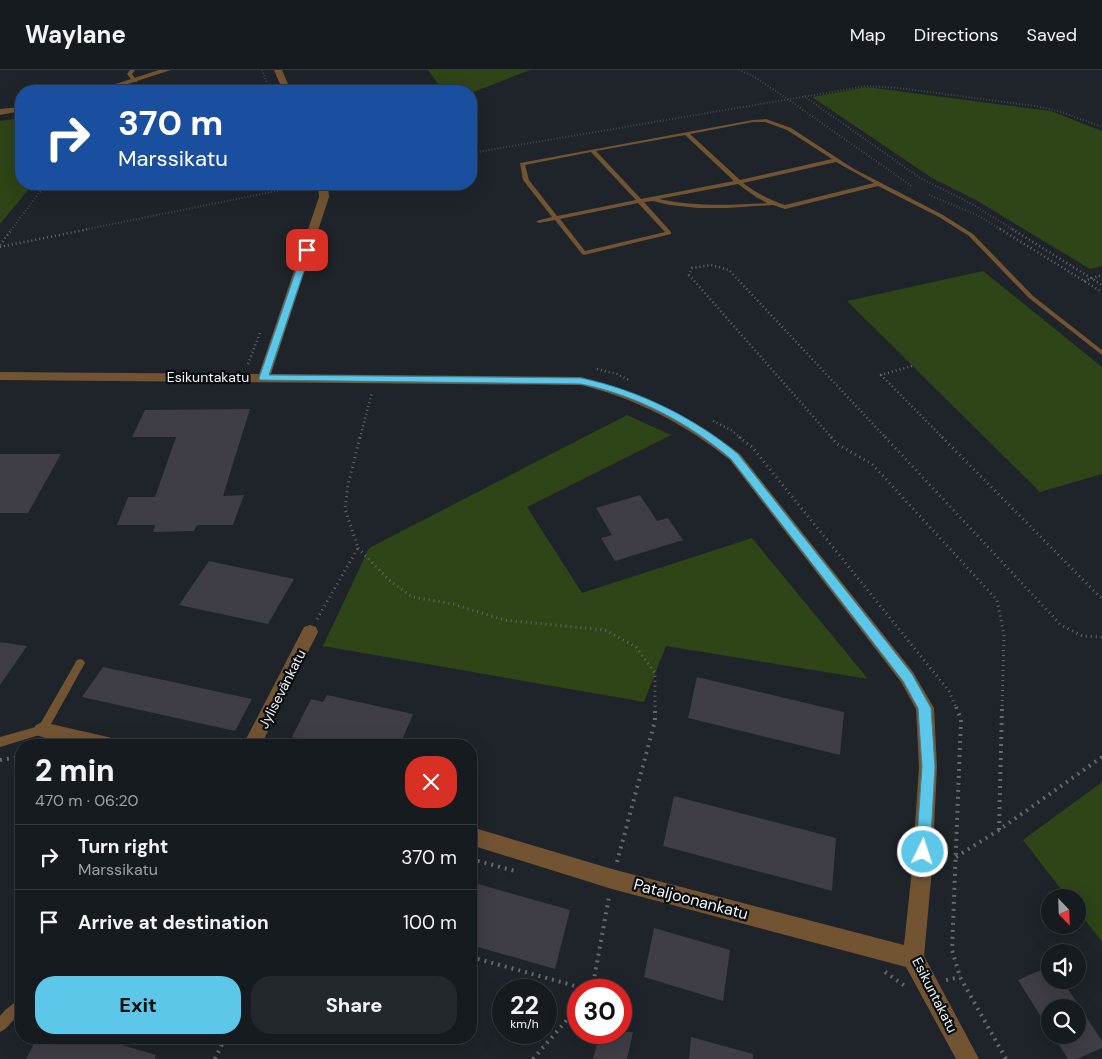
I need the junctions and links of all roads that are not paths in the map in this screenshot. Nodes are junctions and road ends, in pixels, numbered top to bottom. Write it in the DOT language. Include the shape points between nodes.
graph roads {
  1 [pos="133,70"];
  2 [pos="166,70"];
  3 [pos="278,70"];
  4 [pos="135,81"];
  5 [pos="120,85"];
  6 [pos="284,85"];
  7 [pos="15,110"];
  8 [pos="0,112"];
  9 [pos="686,132"];
  10 [pos="592,150"];
  11 [pos="836,160"];
  12 [pos="739,182"];
  13 [pos="878,184"];
  14 [pos="323,190"];
  15 [pos="653,199"];
  16 [pos="638,202"];
  17 [pos="771,204"];
  18 [pos="558,218"];
  19 [pos="539,221"];
  20 [pos="1102,353"];
  21 [pos="0,376"];
  22 [pos="264,378"];
  23 [pos="310,632"];
  24 [pos="80,663"];
  25 [pos="42,730"];
  26 [pos="82,739"];
  27 [pos="255,739"];
  28 [pos="0,742"];
  29 [pos="477,838"];
  30 [pos="913,958"];
  31 [pos="15,1009"];
  32 [pos="0,1026"];
  33 [pos="968,1059"];
  1 -- 4 [label="lane" via="129,74"];
  2 -- 4 [label="street"];
  3 -- 6 [label="street"];
  4 -- 5 [label="street"];
  7 -- 8 [label="street"];
  9 -- 10 [label="lane"];
  9 -- 11 [label="lane" via="766,120 789,129"];
  9 -- 12 [label="lane"];
  10 -- 16 [label="lane"];
  10 -- 18 [label="lane" via="522,164 526,180"];
  11 -- 12 [label="lane"];
  11 -- 13 [label="lane"];
  12 -- 15 [label="lane"];
  12 -- 17 [label="lane"];
  13 -- 17 [label="lane" via="785,207"];
  13 -- 20 [label="lane" via="971,235 1031,297"];
  14 -- 22 [label="street" via="324,197"];
  15 -- 16 [label="lane"];
  15 -- 17 [label="lane" via="674,205 718,208"];
  16 -- 18 [label="lane"];
  16 -- 18 [label="lane" via="669,233 584,254"];
  18 -- 19 [label="lane"];
  21 -- 22 [label="street, Esikuntakatu"];
  22 -- 30 [label="street, Esikuntakatu" via="581,381 645,401 712,438 734,457 907,677 925,708 928,767"];
  23 -- 27 [label="street, Jylisevänkatu"];
  24 -- 25 [label="lane"];
  25 -- 26 [label="street"];
  25 -- 28 [label="lane"];
  29 -- 30 [label="street, Pataljoonankatu" via="612,879"];
  30 -- 33 [label="street, Esikuntakatu"];
  31 -- 32 [label="lane"];
}
